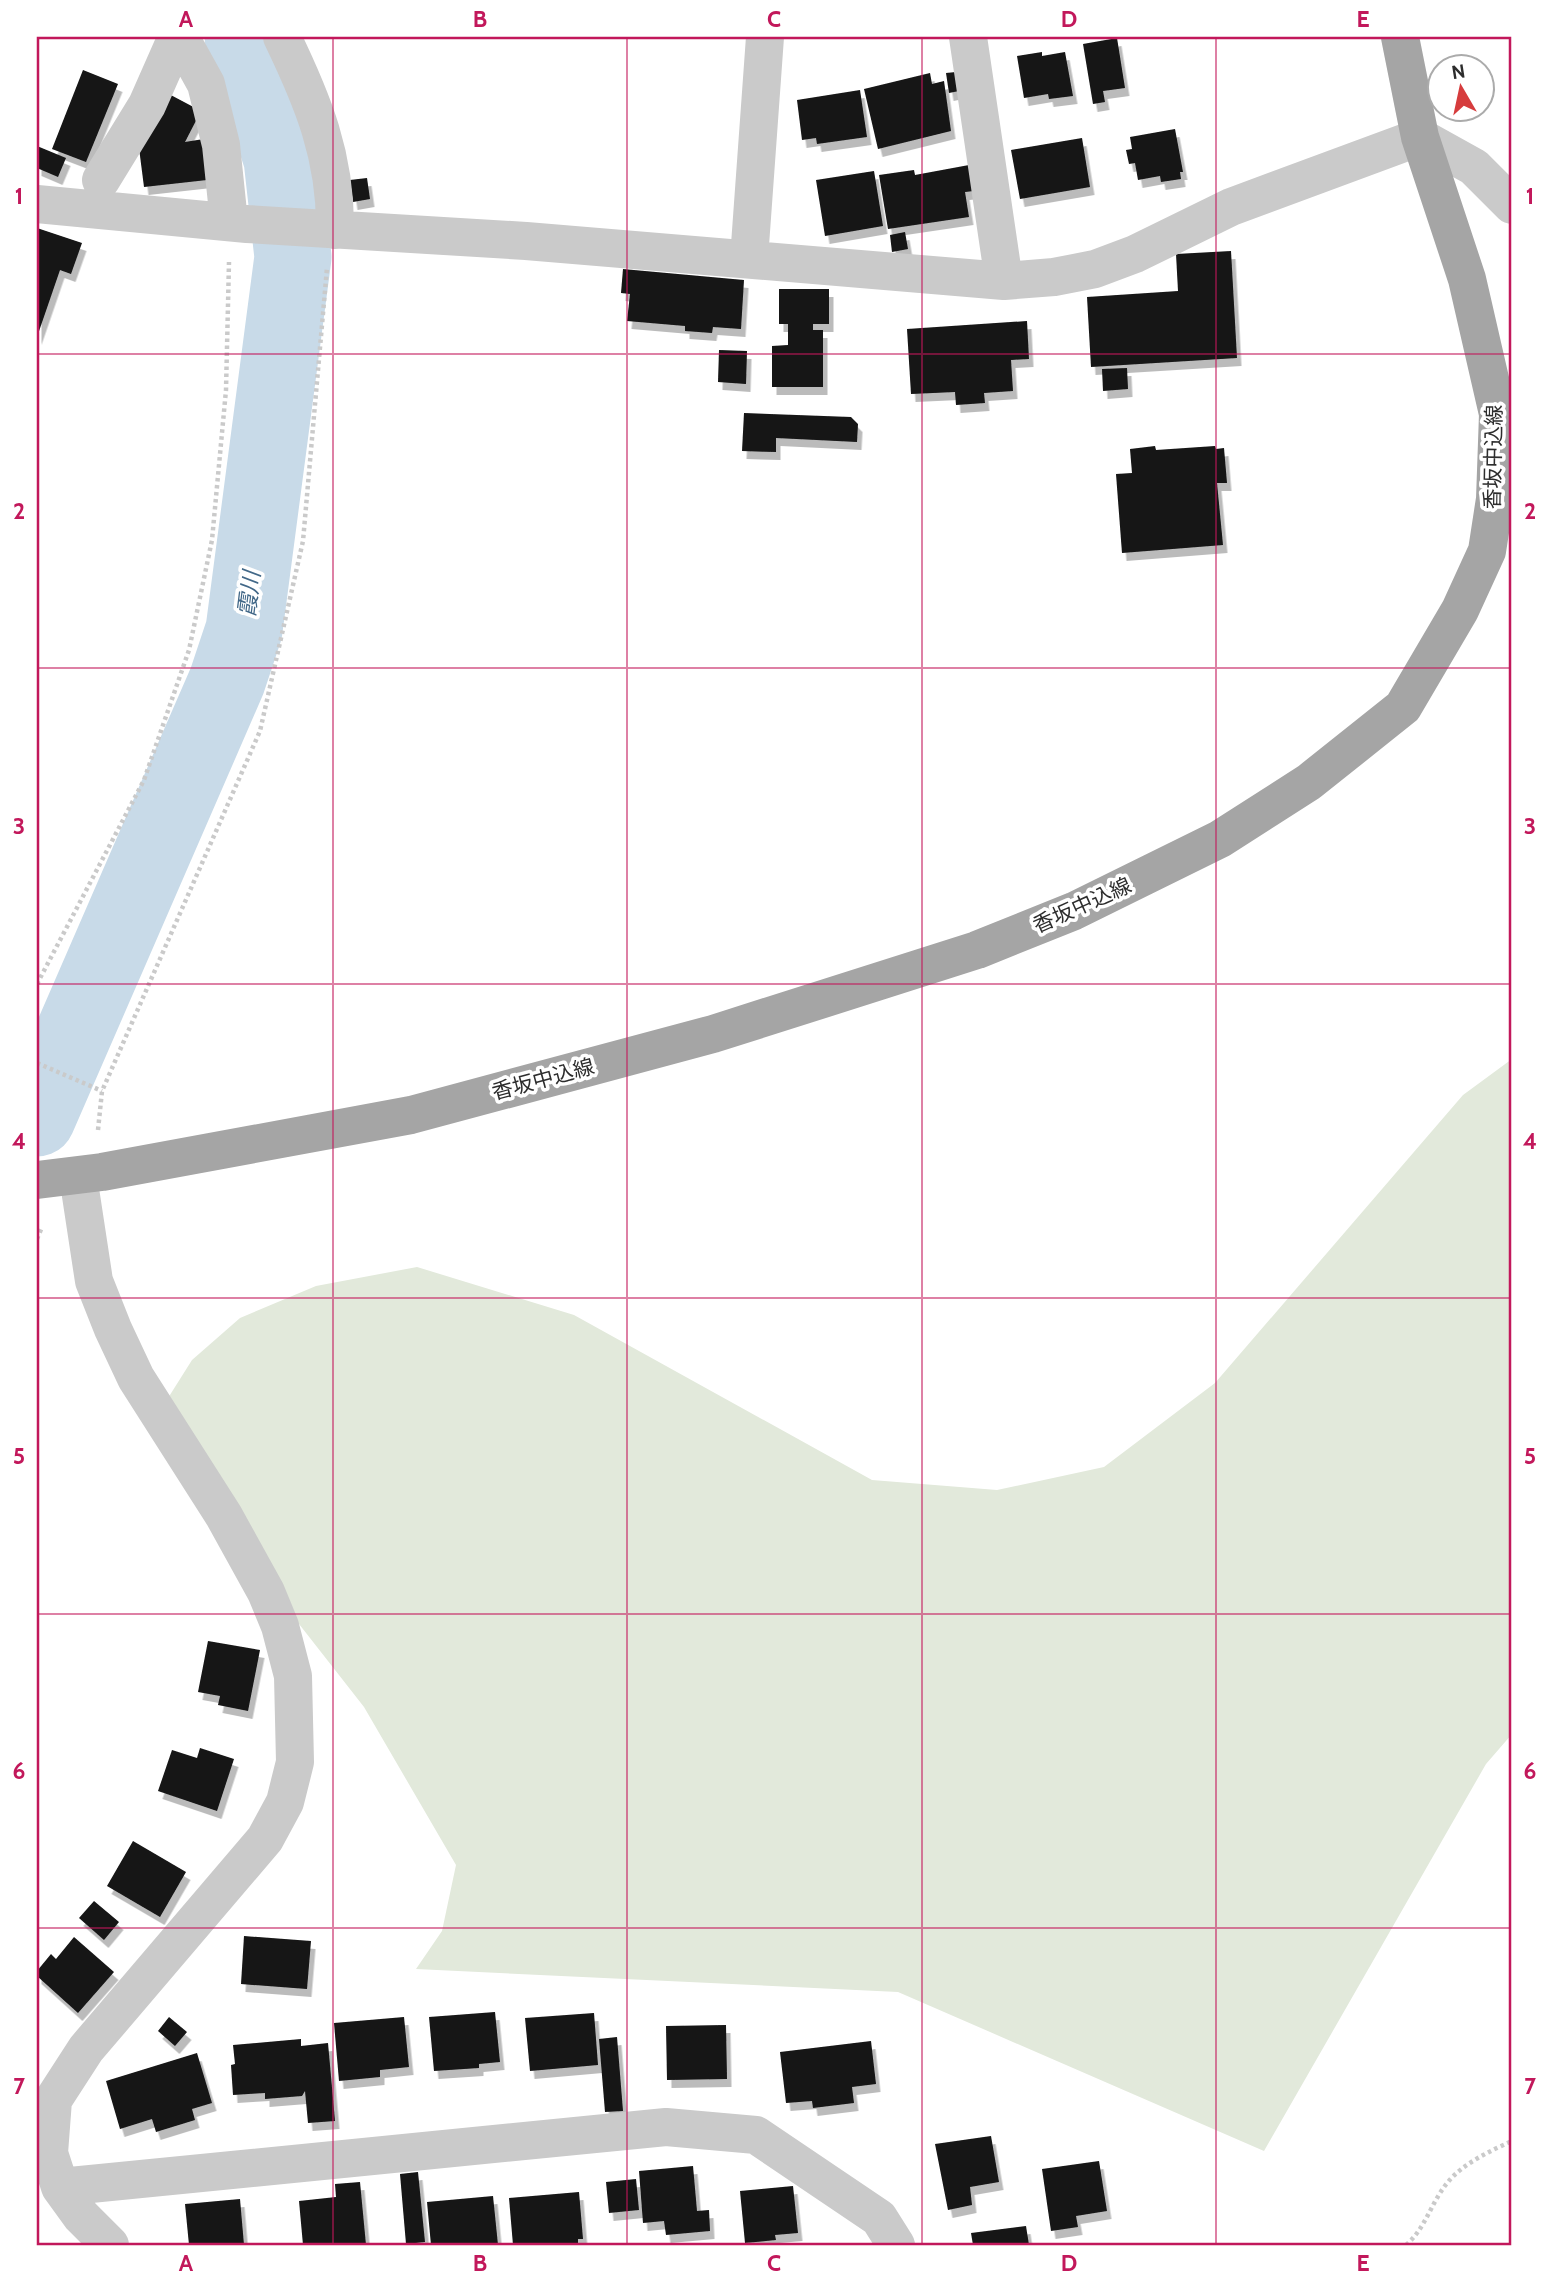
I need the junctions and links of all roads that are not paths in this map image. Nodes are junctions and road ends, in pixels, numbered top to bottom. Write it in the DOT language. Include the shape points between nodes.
graph roads {
  1 [pos="178,37"];
  2 [pos="282,37"];
  3 [pos="765,37"];
  4 [pos="968,37"];
  5 [pos="1400,37"];
  6 [pos="1420,137"];
  7 [pos="101,180"];
  8 [pos="37,204"];
  9 [pos="1512,205"];
  10 [pos="238,223"];
  11 [pos="327,230"];
  12 [pos="749,259"];
  13 [pos="1004,281"];
  14 [pos="66,1177"];
  15 [pos="60,2187"];
  16 [pos="110,2245"];
  17 [pos="897,2245"];
  1 -- 7 [label="street" via="147,105"];
  1 -- 10 [label="street" via="206,84"];
  2 -- 11 [label="street" via="307,88 326,143 335,189"];
  3 -- 12 [label="street"];
  4 -- 13 [label="street"];
  5 -- 6 [label="main road, 香坂中込線"];
  6 -- 9 [label="street" via="1474,167"];
  6 -- 13 [label="street" via="1231,207 1095,269"];
  6 -- 14 [label="main road, 香坂中込線" via="1467,279 1498,414 1495,499 1487,551 1460,610 1403,707 1309,782 1220,839 1074,911 977,950 713,1034 411,1115"];
  8 -- 10 [label="street"];
  10 -- 11 [label="street"];
  11 -- 12 [label="street"];
  12 -- 13 [label="street"];
  14 -- 15 [label="street" via="94,1281 136,1378 224,1516 280,1626 293,1676 295,1762 285,1802 265,1839 86,2049 53,2100 49,2153"];
  15 -- 16 [label="street"];
  15 -- 17 [label="street" via="666,2127 756,2135 879,2218"];
}
